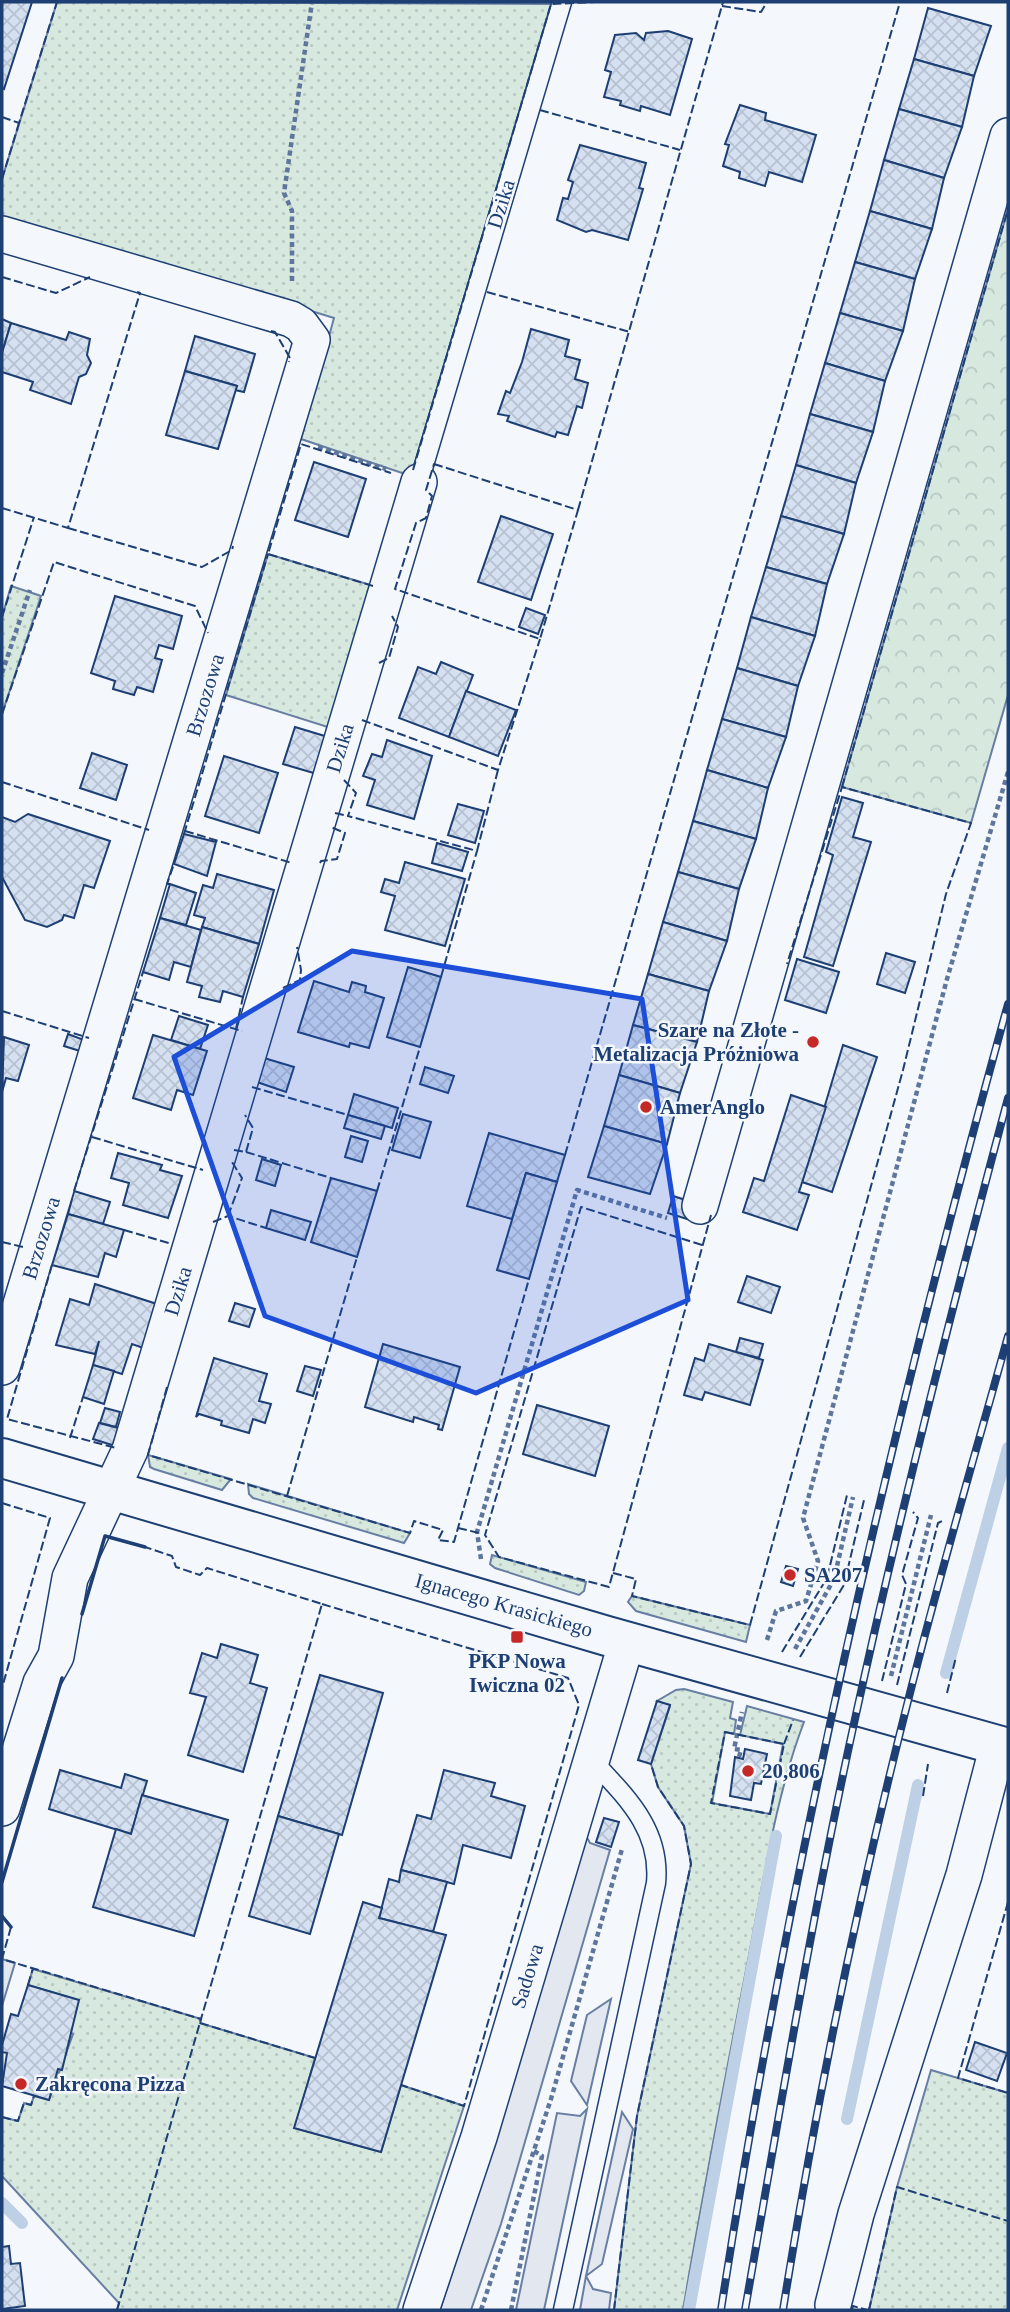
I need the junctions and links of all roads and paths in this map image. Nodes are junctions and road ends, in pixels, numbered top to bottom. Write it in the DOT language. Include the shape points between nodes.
graph roads {
  1 [pos="312,2"];
  2 [pos="562,2"];
  3 [pos="1008,136"];
  4 [pos="2,234"];
  5 [pos="291,319"];
  6 [pos="284,436"];
  7 [pos="418,483"];
  8 [pos="30,590"];
  9 [pos="2,673"];
  10 [pos="1008,772"];
  11 [pos="699,1206"];
  12 [pos="2,1367"];
  13 [pos="2,1458"];
  14 [pos="110,1491"];
  15 [pos="853,1497"];
  16 [pos="931,1515"];
  17 [pos="477,1532"];
  18 [pos="627,1641"];
  19 [pos="766,1643"];
  20 [pos="794,1650"];
  21 [pos="890,1678"];
  22 [pos="737,1735"];
  23 [pos="1003,1746"];
  24 [pos="739,1757"];
  25 [pos="591,1759"];
  26 [pos="2,1808"];
  27 [pos="633,1808"];
  28 [pos="534,2151"];
  29 [pos="832,2307"];
  30 [pos="421,2310"];
  31 [pos="481,2310"];
  32 [pos="511,2310"];
  33 [pos="563,2310"];
  1 -- 5 [label="path" via="284,193 292,211"];
  2 -- 7 [label="lane, Dzika"];
  3 -- 11 [label="street"];
  4 -- 5 [label="street"];
  5 -- 6 [label="street, Brzozowa" via="312,340"];
  6 -- 7 [label="path"];
  6 -- 12 [label="street, Brzozowa"];
  7 -- 14 [label="street, Dzika" via="130,1450"];
  8 -- 9 [label="path"];
  10 -- 19 [label="path" via="943,992 803,1518 818,1561 806,1601 776,1611"];
  11 -- 17 [label="path" via="694,1227 576,1191"];
  13 -- 14 [label="street, Ignacego Krasickiego"];
  14 -- 18 [label="street, Ignacego Krasickiego"];
  14 -- 26 [label="street, Dzika" via="70,1578 56,1656 41,1683"];
  15 -- 20 [label="path" via="834,1579"];
  16 -- 21 [label="path"];
  18 -- 23 [label="street, Ignacego Krasickiego"];
  18 -- 25 [label="street, Sadowa"];
  22 -- 24 [label="path" via="734,1749 741,1750"];
  23 -- 29 [label="street" via="856,2214"];
  25 -- 27 [label="lane"];
  25 -- 30 [label="street, Sadowa" via="479,2137"];
  27 -- 28 [label="path"];
  27 -- 33 [label="lane" via="652,1835 658,1859 656,1883"];
  28 -- 31 [label="path"];
  28 -- 32 [label="path" via="542,2156"];
}
